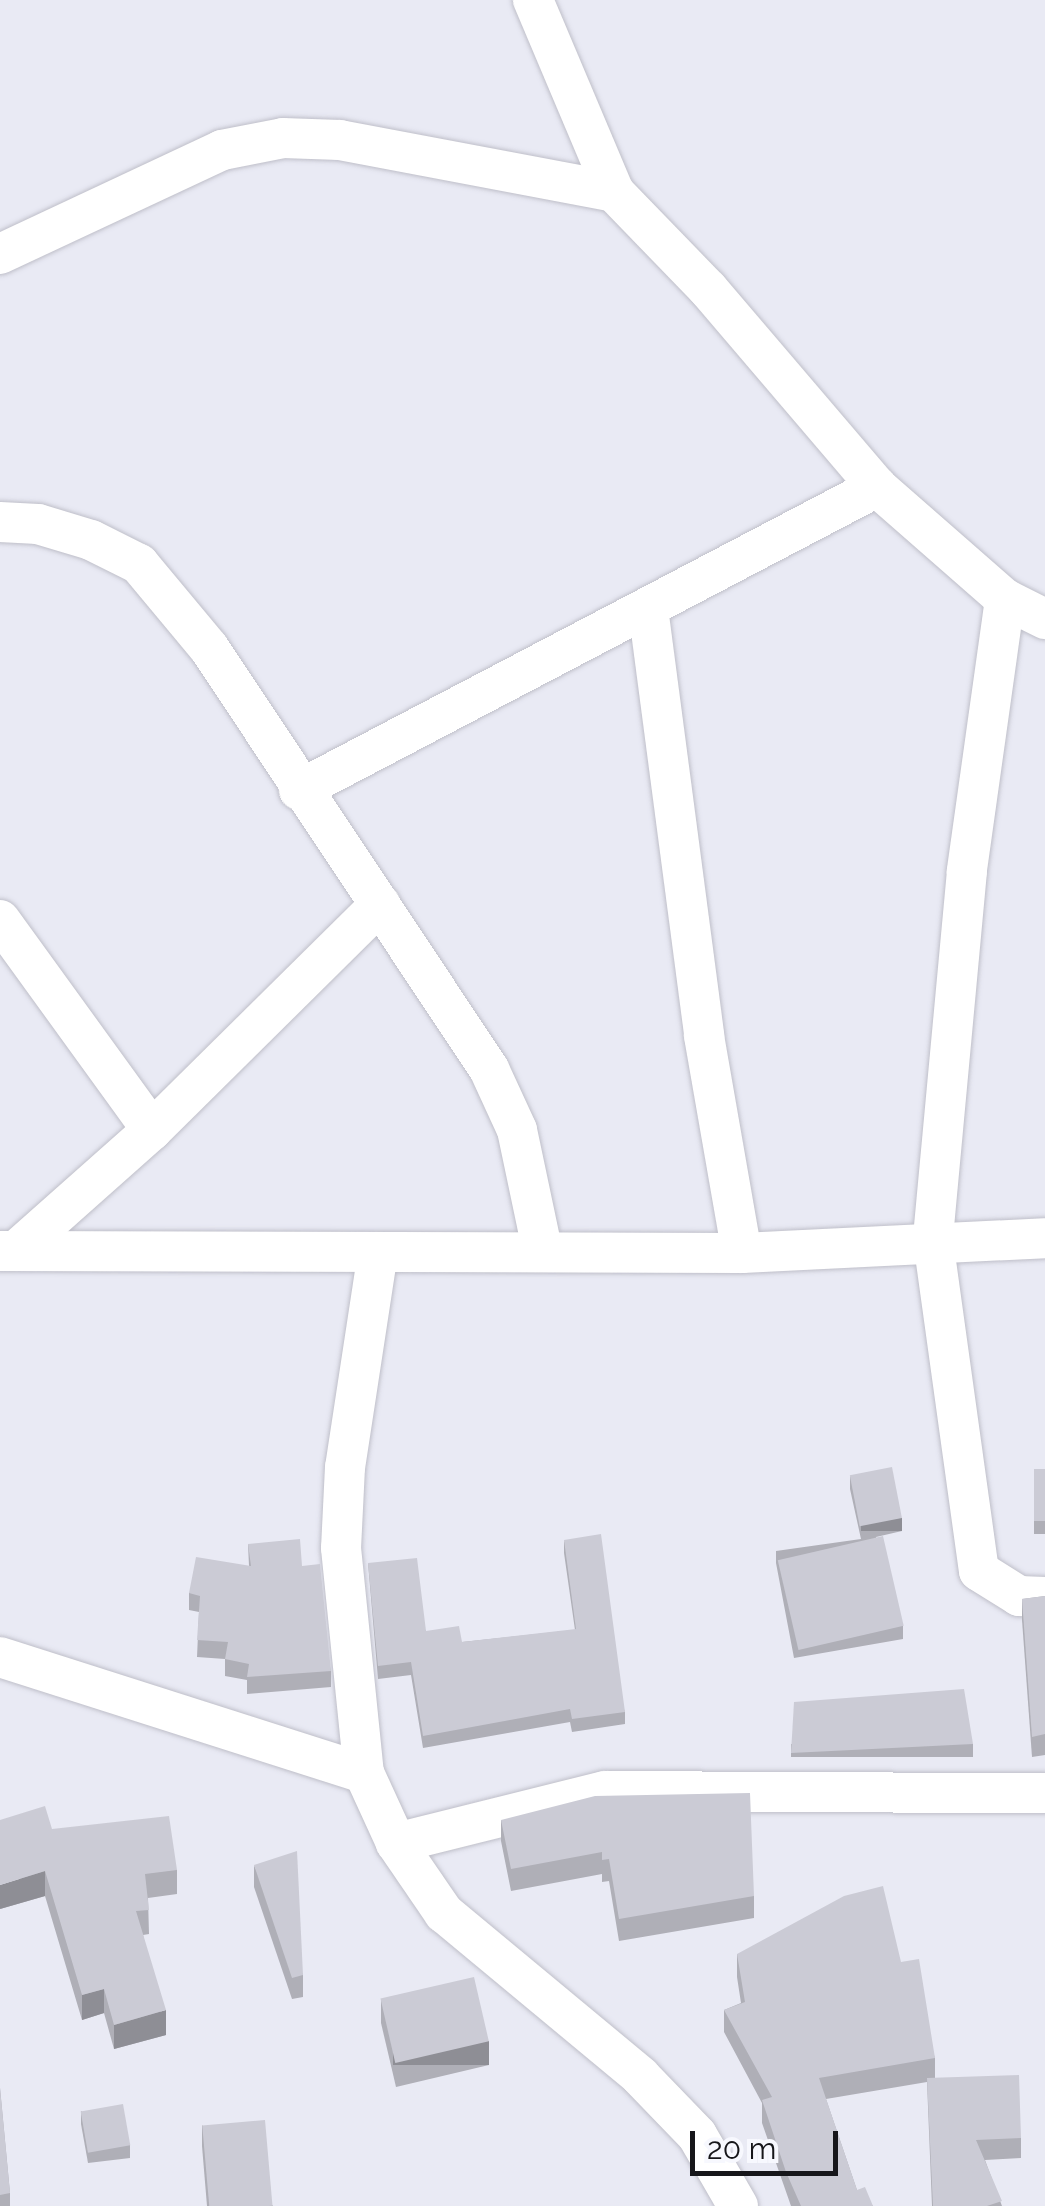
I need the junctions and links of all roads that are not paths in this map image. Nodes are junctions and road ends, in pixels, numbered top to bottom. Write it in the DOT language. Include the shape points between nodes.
graph roads {
  1 [pos="533,0"];
  2 [pos="614,192"];
  3 [pos="0,254"];
  4 [pos="877,487"];
  5 [pos="0,522"];
  6 [pos="1005,599"];
  7 [pos="648,608"];
  8 [pos="1045,620"];
  9 [pos="300,790"];
  10 [pos="380,904"];
  11 [pos="0,920"];
  12 [pos="152,1130"];
  13 [pos="1045,1238"];
  14 [pos="933,1240"];
  15 [pos="542,1249"];
  16 [pos="9,1250"];
  17 [pos="378,1252"];
  18 [pos="742,1253"];
  19 [pos="1045,1597"];
  20 [pos="0,1657"];
  21 [pos="364,1772"];
  22 [pos="1045,1793"];
  23 [pos="396,1843"];
  24 [pos="738,2206"];
  1 -- 2 [label="street"];
  2 -- 3 [label="street" via="340,140 283,138 222,150"];
  2 -- 4 [label="street" via="708,289"];
  4 -- 6 [label="street"];
  4 -- 7 [label="street"];
  5 -- 9 [label="street" via="38,524 92,540 139,564 209,648"];
  6 -- 8 [label="street"];
  6 -- 14 [label="street" via="968,871"];
  7 -- 9 [label="street"];
  7 -- 18 [label="street" via="704,1036"];
  9 -- 10 [label="street"];
  10 -- 12 [label="street"];
  10 -- 15 [label="street" via="489,1069 517,1130"];
  11 -- 12 [label="street"];
  12 -- 16 [label="street"];
  13 -- 14 [label="street"];
  14 -- 18 [label="street"];
  14 -- 19 [label="street" via="979,1571 1019,1596"];
  15 -- 17 [label="street"];
  15 -- 18 [label="street"];
  16 -- 17 [label="street"];
  17 -- 21 [label="street" via="345,1467 342,1548"];
  20 -- 21 [label="street"];
  21 -- 23 [label="street"];
  22 -- 23 [label="street" via="605,1791"];
  23 -- 24 [label="street" via="444,1913 640,2076 697,2135"];
}
